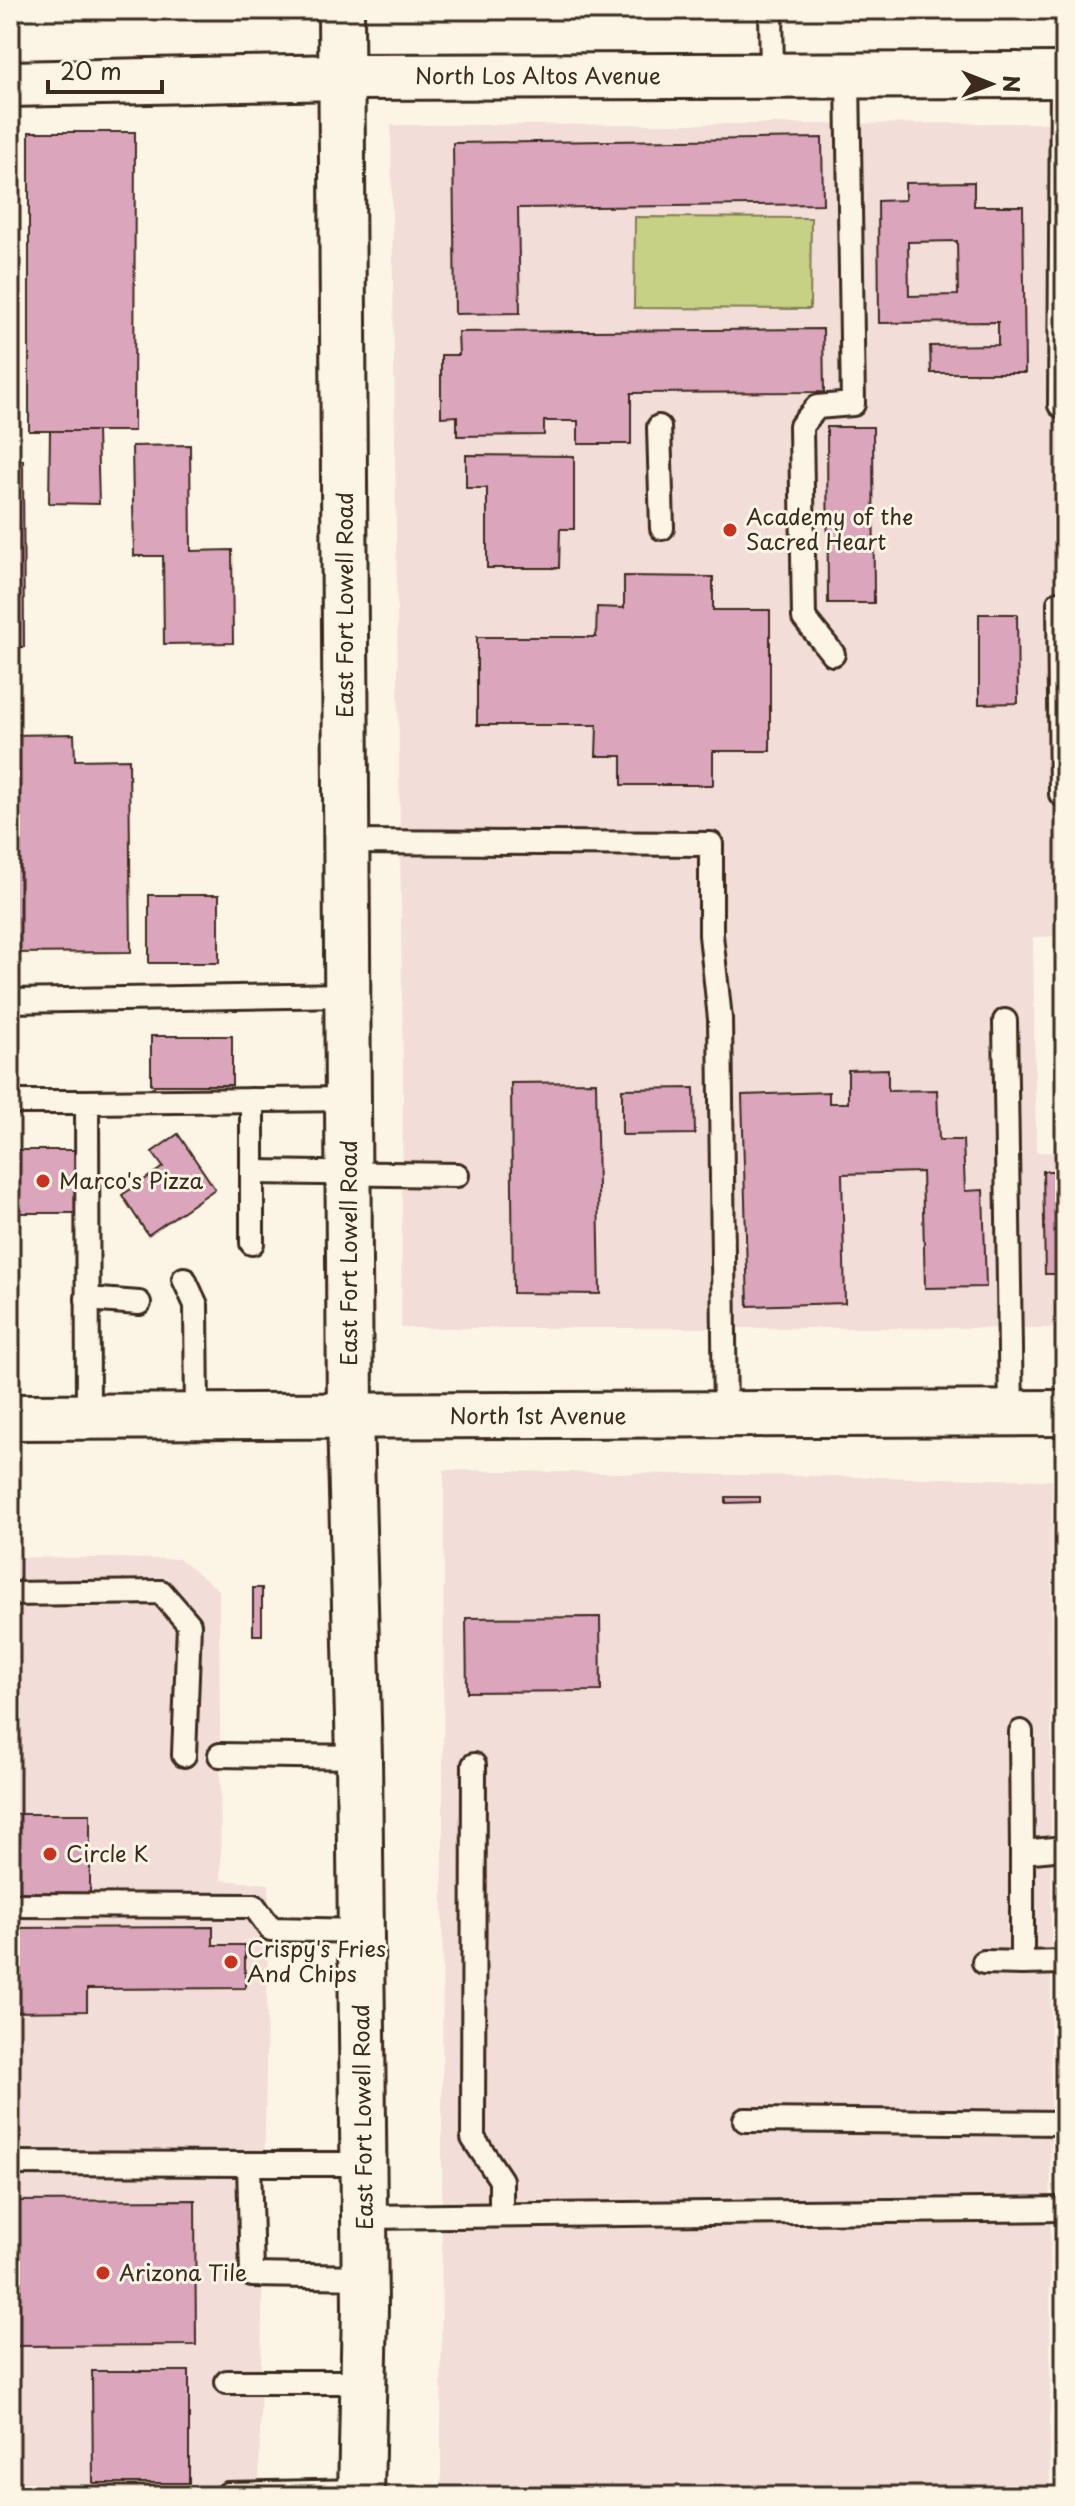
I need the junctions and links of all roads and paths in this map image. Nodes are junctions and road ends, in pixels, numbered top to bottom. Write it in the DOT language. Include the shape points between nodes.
graph roads {
  1 [pos="341,10"];
  2 [pos="771,10"];
  3 [pos="1064,75"];
  4 [pos="772,76"];
  5 [pos="848,76"];
  6 [pos="341,77"];
  7 [pos="10,84"];
  8 [pos="1060,405"];
  9 [pos="659,427"];
  10 [pos="662,528"];
  11 [pos="1059,603"];
  12 [pos="833,654"];
  13 [pos="1061,794"];
  14 [pos="346,842"];
  15 [pos="347,995"];
  16 [pos="10,1001"];
  17 [pos="1005,1021"];
  18 [pos="348,1099"];
  19 [pos="252,1100"];
  20 [pos="10,1102"];
  21 [pos="87,1102"];
  22 [pos="253,1172"];
  23 [pos="348,1172"];
  24 [pos="457,1175"];
  25 [pos="252,1243"];
  26 [pos="184,1279"];
  27 [pos="87,1299"];
  28 [pos="139,1303"];
  29 [pos="1065,1413"];
  30 [pos="1011,1414"];
  31 [pos="725,1415"];
  32 [pos="10,1417"];
  33 [pos="88,1417"];
  34 [pos="197,1417"];
  35 [pos="350,1417"];
  36 [pos="10,1594"];
  37 [pos="1021,1732"];
  38 [pos="184,1755"];
  39 [pos="220,1755"];
  40 [pos="359,1757"];
  41 [pos="474,1765"];
  42 [pos="1065,1848"];
  43 [pos="1022,1852"];
  44 [pos="10,1905"];
  45 [pos="361,1931"];
  46 [pos="984,1962"];
  47 [pos="1065,1962"];
  48 [pos="1022,1963"];
  49 [pos="745,2120"];
  50 [pos="1065,2123"];
  51 [pos="10,2163"];
  52 [pos="249,2164"];
  53 [pos="363,2164"];
  54 [pos="1065,2209"];
  55 [pos="501,2214"];
  56 [pos="364,2217"];
  57 [pos="365,2277"];
  58 [pos="227,2382"];
  59 [pos="363,2382"];
  60 [pos="228,2494"];
  61 [pos="361,2494"];
  1 -- 6 [label="main road, East Fort Lowell Road"];
  2 -- 4 [label="lane"];
  3 -- 5 [label="main road, North Los Altos Avenue"];
  3 -- 8 [label="lane"];
  4 -- 5 [label="main road, North Los Altos Avenue"];
  4 -- 6 [label="main road, North Los Altos Avenue"];
  5 -- 12 [label="lane" via="853,404 817,407 801,426 804,618"];
  6 -- 7 [label="main road, North Los Altos Avenue"];
  6 -- 14 [label="main road, East Fort Lowell Road"];
  9 -- 10 [label="lane"];
  11 -- 13 [label="lane"];
  14 -- 15 [label="main road, East Fort Lowell Road"];
  14 -- 31 [label="lane" via="711,844 711,935 720,1019"];
  15 -- 16 [label="lane"];
  15 -- 18 [label="main road, East Fort Lowell Road"];
  17 -- 30 [label="lane"];
  18 -- 19 [label="lane"];
  18 -- 23 [label="main road, East Fort Lowell Road"];
  19 -- 21 [label="lane"];
  19 -- 22 [label="lane"];
  20 -- 21 [label="lane"];
  21 -- 27 [label="lane"];
  22 -- 23 [label="lane"];
  22 -- 25 [label="lane"];
  23 -- 24 [label="lane"];
  23 -- 35 [label="main road, East Fort Lowell Road"];
  26 -- 34 [label="lane" via="196,1305"];
  27 -- 28 [label="lane"];
  27 -- 33 [label="lane"];
  29 -- 30 [label="main road, North 1st Avenue"];
  30 -- 31 [label="main road, North 1st Avenue"];
  31 -- 35 [label="main road, North 1st Avenue"];
  32 -- 33 [label="main road, North 1st Avenue"];
  33 -- 34 [label="main road, North 1st Avenue"];
  34 -- 35 [label="main road, North 1st Avenue"];
  35 -- 40 [label="main road, East Fort Lowell Road"];
  36 -- 38 [label="lane" via="161,1592 189,1624"];
  37 -- 43 [label="lane"];
  39 -- 40 [label="lane"];
  40 -- 45 [label="main road, East Fort Lowell Road"];
  41 -- 55 [label="lane" via="473,2138 501,2180"];
  42 -- 43 [label="lane"];
  43 -- 48 [label="lane"];
  44 -- 45 [label="lane" via="254,1906 271,1929"];
  45 -- 53 [label="main road, East Fort Lowell Road"];
  46 -- 48 [label="lane"];
  47 -- 48 [label="lane"];
  49 -- 50 [label="lane"];
  51 -- 52 [label="lane"];
  52 -- 53 [label="lane"];
  52 -- 57 [label="lane" via="252,2275"];
  53 -- 56 [label="main road, East Fort Lowell Road"];
  54 -- 55 [label="lane"];
  55 -- 56 [label="lane"];
  56 -- 57 [label="main road, East Fort Lowell Road"];
  57 -- 59 [label="main road, East Fort Lowell Road"];
  58 -- 59 [label="lane"];
  59 -- 61 [label="main road, East Fort Lowell Road"];
  60 -- 61 [label="lane"];
}
